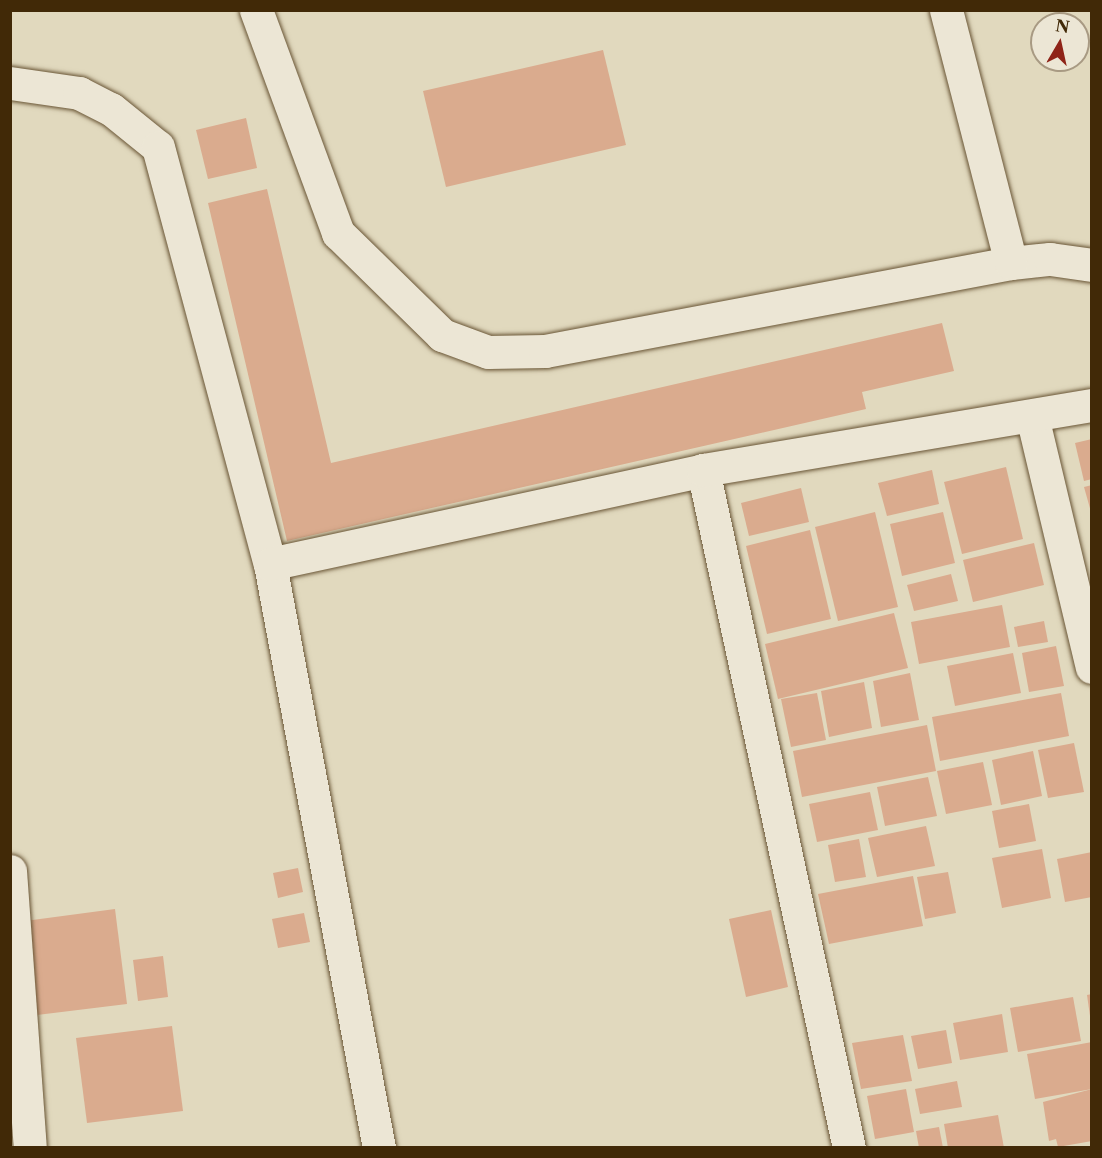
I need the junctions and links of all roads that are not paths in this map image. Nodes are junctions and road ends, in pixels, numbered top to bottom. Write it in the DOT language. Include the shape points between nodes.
graph roads {
  1 [pos="256,10"];
  2 [pos="946,10"];
  3 [pos="10,83"];
  4 [pos="1011,263"];
  5 [pos="1092,265"];
  6 [pos="1092,405"];
  7 [pos="1032,416"];
  8 [pos="703,470"];
  9 [pos="270,564"];
  10 [pos="1092,667"];
  11 [pos="10,871"];
  12 [pos="30,1148"];
  13 [pos="379,1148"];
  14 [pos="849,1148"];
  1 -- 4 [label="street" via="338,232 442,334 488,352 545,351"];
  2 -- 4 [label="street"];
  3 -- 9 [label="street" via="79,93 111,109 158,147"];
  4 -- 5 [label="street" via="1050,259"];
  6 -- 7 [label="street"];
  7 -- 8 [label="street"];
  7 -- 10 [label="street"];
  8 -- 9 [label="street"];
  8 -- 14 [label="street"];
  9 -- 13 [label="street"];
  11 -- 12 [label="street"];
}
